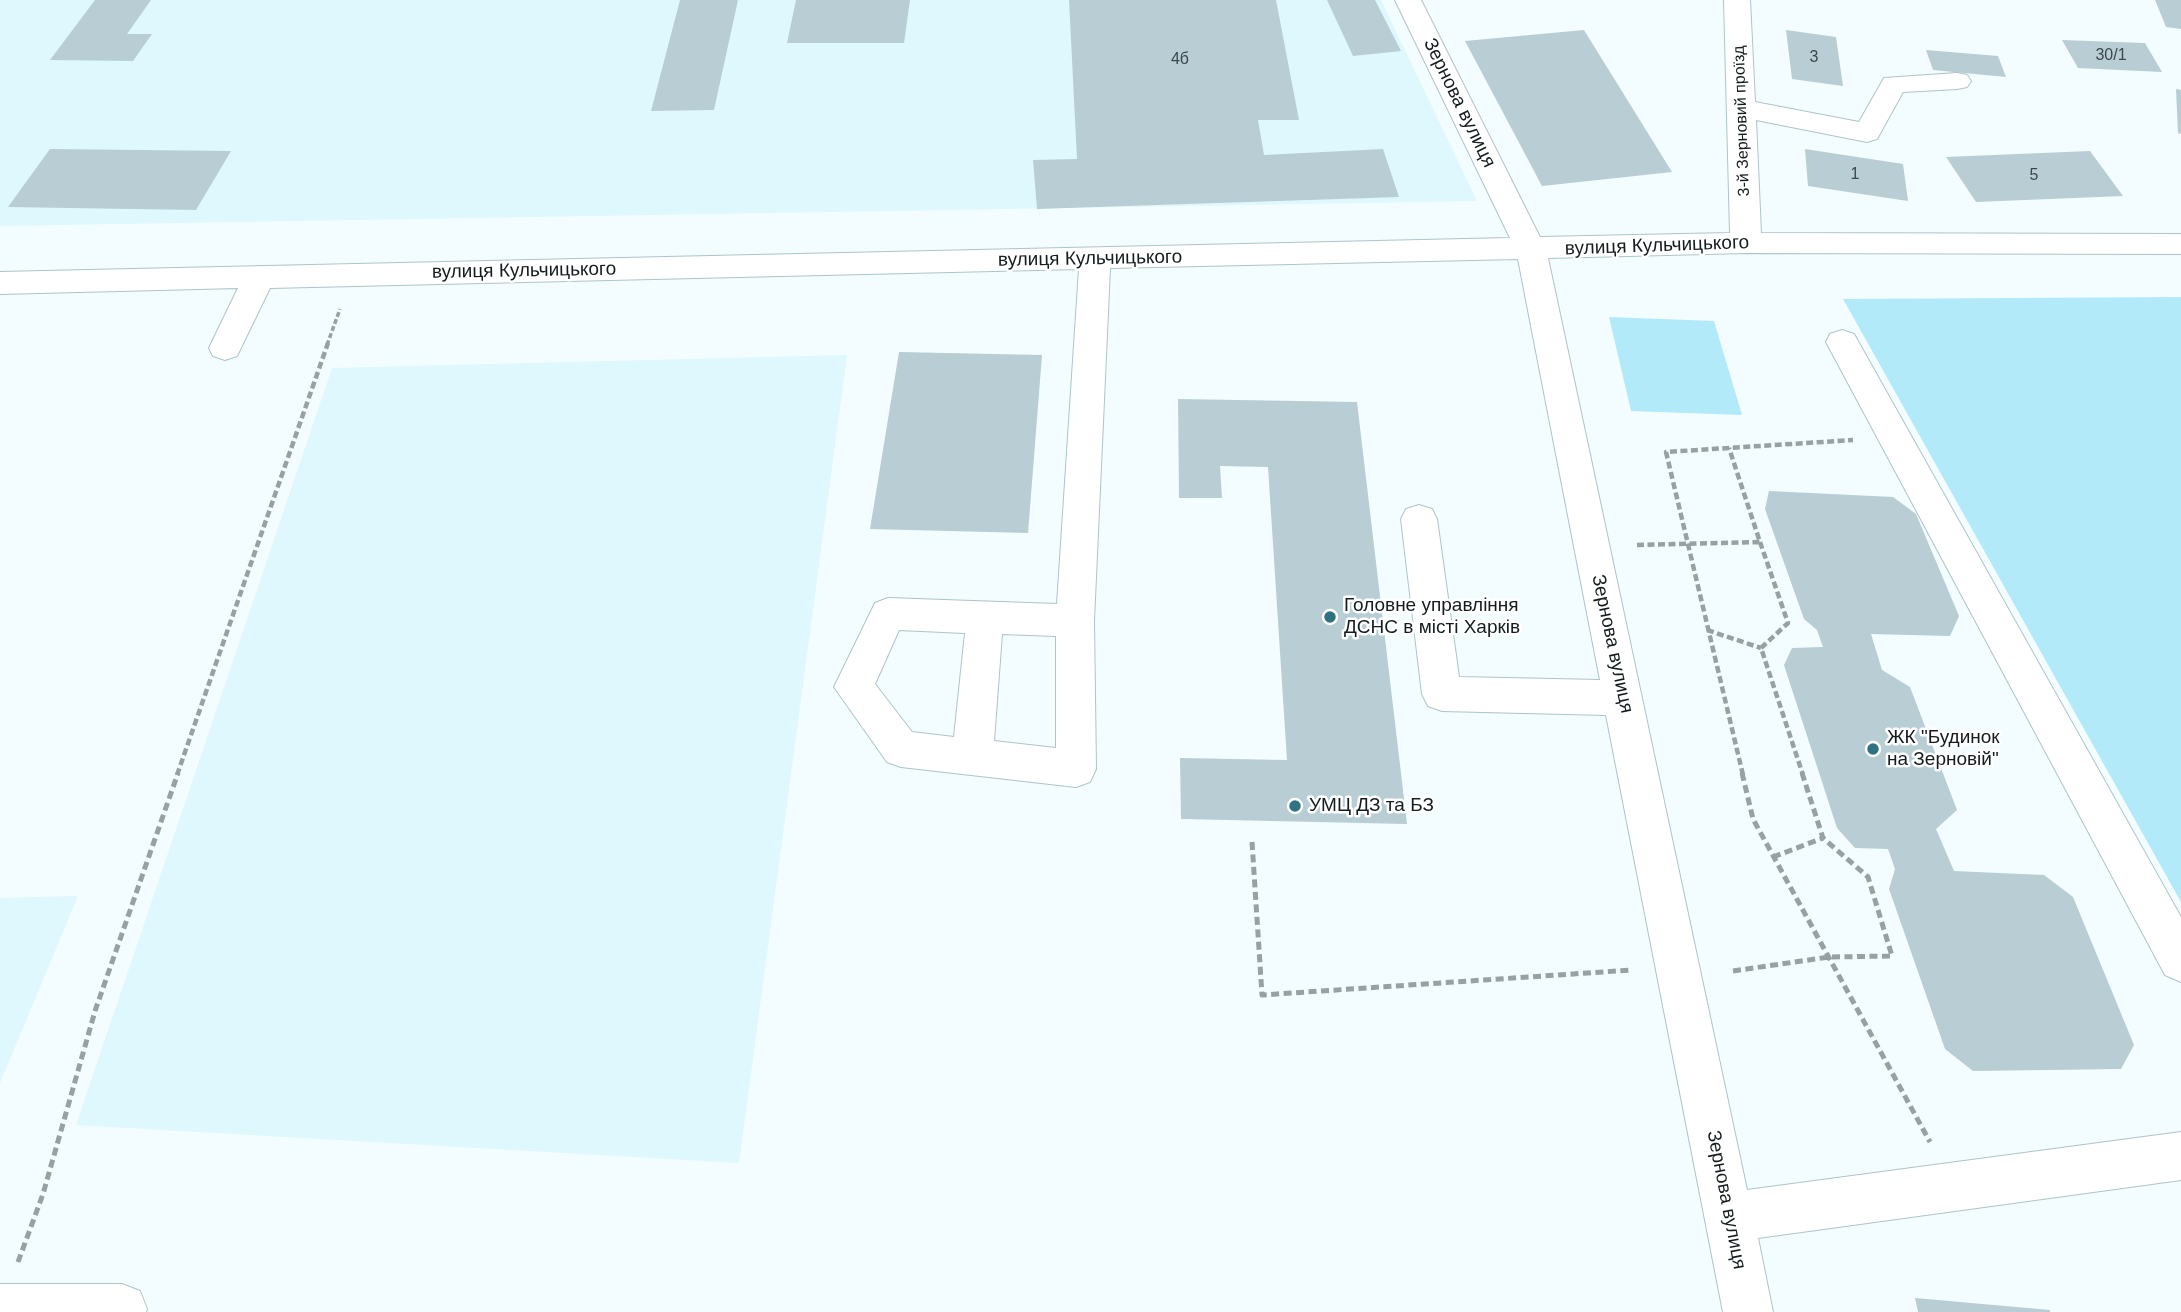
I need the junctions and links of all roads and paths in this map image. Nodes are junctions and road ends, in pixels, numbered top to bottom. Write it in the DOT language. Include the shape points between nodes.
graph roads {
  1 [pos="1408,0"];
  2 [pos="1737,0"];
  3 [pos="1957,81"];
  4 [pos="1741,108"];
  5 [pos="1746,243"];
  6 [pos="2181,244"];
  7 [pos="1531,249"];
  8 [pos="1095,259"];
  9 [pos="352,275"];
  10 [pos="259,277"];
  11 [pos="0,283"];
  12 [pos="1842,342"];
  13 [pos="225,348"];
  14 [pos="1894,438"];
  15 [pos="1729,448"];
  16 [pos="1419,519"];
  17 [pos="1760,542"];
  18 [pos="1687,544"];
  19 [pos="1637,545"];
  20 [pos="985,617"];
  21 [pos="1075,621"];
  22 [pos="1707,630"];
  23 [pos="1760,648"];
  24 [pos="1623,698"];
  25 [pos="972,757"];
  26 [pos="1823,838"];
  27 [pos="1252,842"];
  28 [pos="1773,857"];
  29 [pos="1829,957"];
  30 [pos="2181,960"];
  31 [pos="1679,967"];
  32 [pos="1733,971"];
  33 [pos="1935,1152"];
  34 [pos="2181,1156"];
  35 [pos="1730,1217"];
  36 [pos="0,1309"];
  37 [pos="122,1310"];
  38 [pos="1748,1312"];
  1 -- 7 [label="street, Зернова вулиця"];
  2 -- 4 [label="street, 3-й Зерновий проїзд"];
  3 -- 4 [label="street" via="1894,84 1867,132"];
  4 -- 5 [label="street, 3-й Зерновий проїзд"];
  5 -- 6 [label="street, вулиця Кульчицького"];
  5 -- 7 [label="street, вулиця Кульчицького"];
  7 -- 8 [label="street, вулиця Кульчицького"];
  7 -- 24 [label="street, Зернова вулиця"];
  8 -- 9 [label="street, вулиця Кульчицького"];
  8 -- 21 [label="street"];
  9 -- 10 [label="street, вулиця Кульчицького"];
  9 -- 36 [label="path" via="95,1010 43,1194"];
  10 -- 11 [label="street, вулиця Кульчицького"];
  10 -- 13 [label="street"];
  12 -- 14 [label="street"];
  14 -- 15 [label="path"];
  14 -- 30 [label="street"];
  15 -- 17 [label="path"];
  15 -- 18 [label="path" via="1666,452"];
  16 -- 24 [label="street" via="1442,694"];
  17 -- 18 [label="path"];
  17 -- 23 [label="path" via="1787,623"];
  18 -- 19 [label="path"];
  18 -- 22 [label="path"];
  20 -- 21 [label="street"];
  20 -- 25 [label="street"];
  20 -- 25 [label="street" via="888,614 855,687 901,748"];
  21 -- 25 [label="street" via="1076,769"];
  22 -- 23 [label="path"];
  22 -- 28 [label="path" via="1753,819"];
  23 -- 26 [label="path"];
  24 -- 31 [label="street, Зернова вулиця"];
  26 -- 28 [label="path"];
  26 -- 29 [label="path" via="1868,877 1892,956"];
  27 -- 31 [label="path" via="1262,995"];
  28 -- 29 [label="path"];
  29 -- 32 [label="path"];
  29 -- 33 [label="path"];
  31 -- 35 [label="street, Зернова вулиця"];
  34 -- 35 [label="street"];
  35 -- 38 [label="street, Зернова вулиця"];
  36 -- 37 [label="street"];
}
